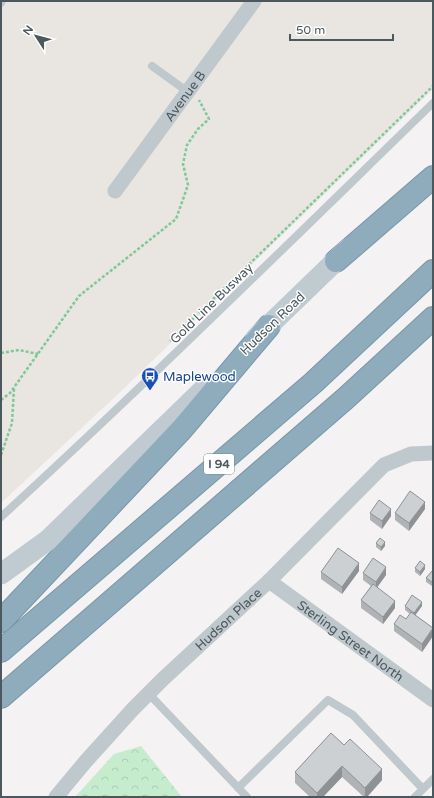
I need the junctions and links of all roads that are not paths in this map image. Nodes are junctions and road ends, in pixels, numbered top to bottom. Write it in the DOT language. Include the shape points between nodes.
graph roads {
  1 [pos="254,1"];
  2 [pos="152,66"];
  3 [pos="193,95"];
  4 [pos="433,103"];
  5 [pos="433,166"];
  6 [pos="433,177"];
  7 [pos="115,191"];
  8 [pos="336,261"];
  9 [pos="433,271"];
  10 [pos="433,318"];
  11 [pos="269,326"];
  12 [pos="433,453"];
  13 [pos="1,517"];
  14 [pos="1,574"];
  15 [pos="269,581"];
  16 [pos="1,621"];
  17 [pos="1,651"];
  18 [pos="148,693"];
  19 [pos="1,697"];
  20 [pos="433,700"];
  21 [pos="433,779"];
  22 [pos="238,788"];
  23 [pos="423,789"];
  24 [pos="56,797"];
  25 [pos="247,797"];
  26 [pos="416,797"];
  1 -- 3 [label="street, Avenue B"];
  2 -- 3 [label="lane"];
  3 -- 7 [label="street, Avenue B"];
  4 -- 13 [label="lane, Gold Line Busway" via="214,317"];
  5 -- 8 [label="street, Hudson Road"];
  6 -- 8 [label="highway"];
  8 -- 11 [label="street, Hudson Road"];
  9 -- 17 [label="highway, I 94" via="313,383"];
  10 -- 19 [label="highway, I 94" via="346,398"];
  11 -- 14 [label="street, Hudson Road" via="48,540"];
  11 -- 16 [label="highway" via="182,429"];
  12 -- 15 [label="street, Hudson Place" via="411,454 384,465"];
  15 -- 18 [label="street, Hudson Place"];
  15 -- 20 [label="street, Sterling Street North"];
  18 -- 22 [label="lane"];
  18 -- 24 [label="street, Hudson Place"];
  21 -- 23 [label="lane"];
  22 -- 23 [label="lane" via="328,700 353,715"];
  22 -- 25 [label="lane"];
  23 -- 26 [label="lane"];
}
